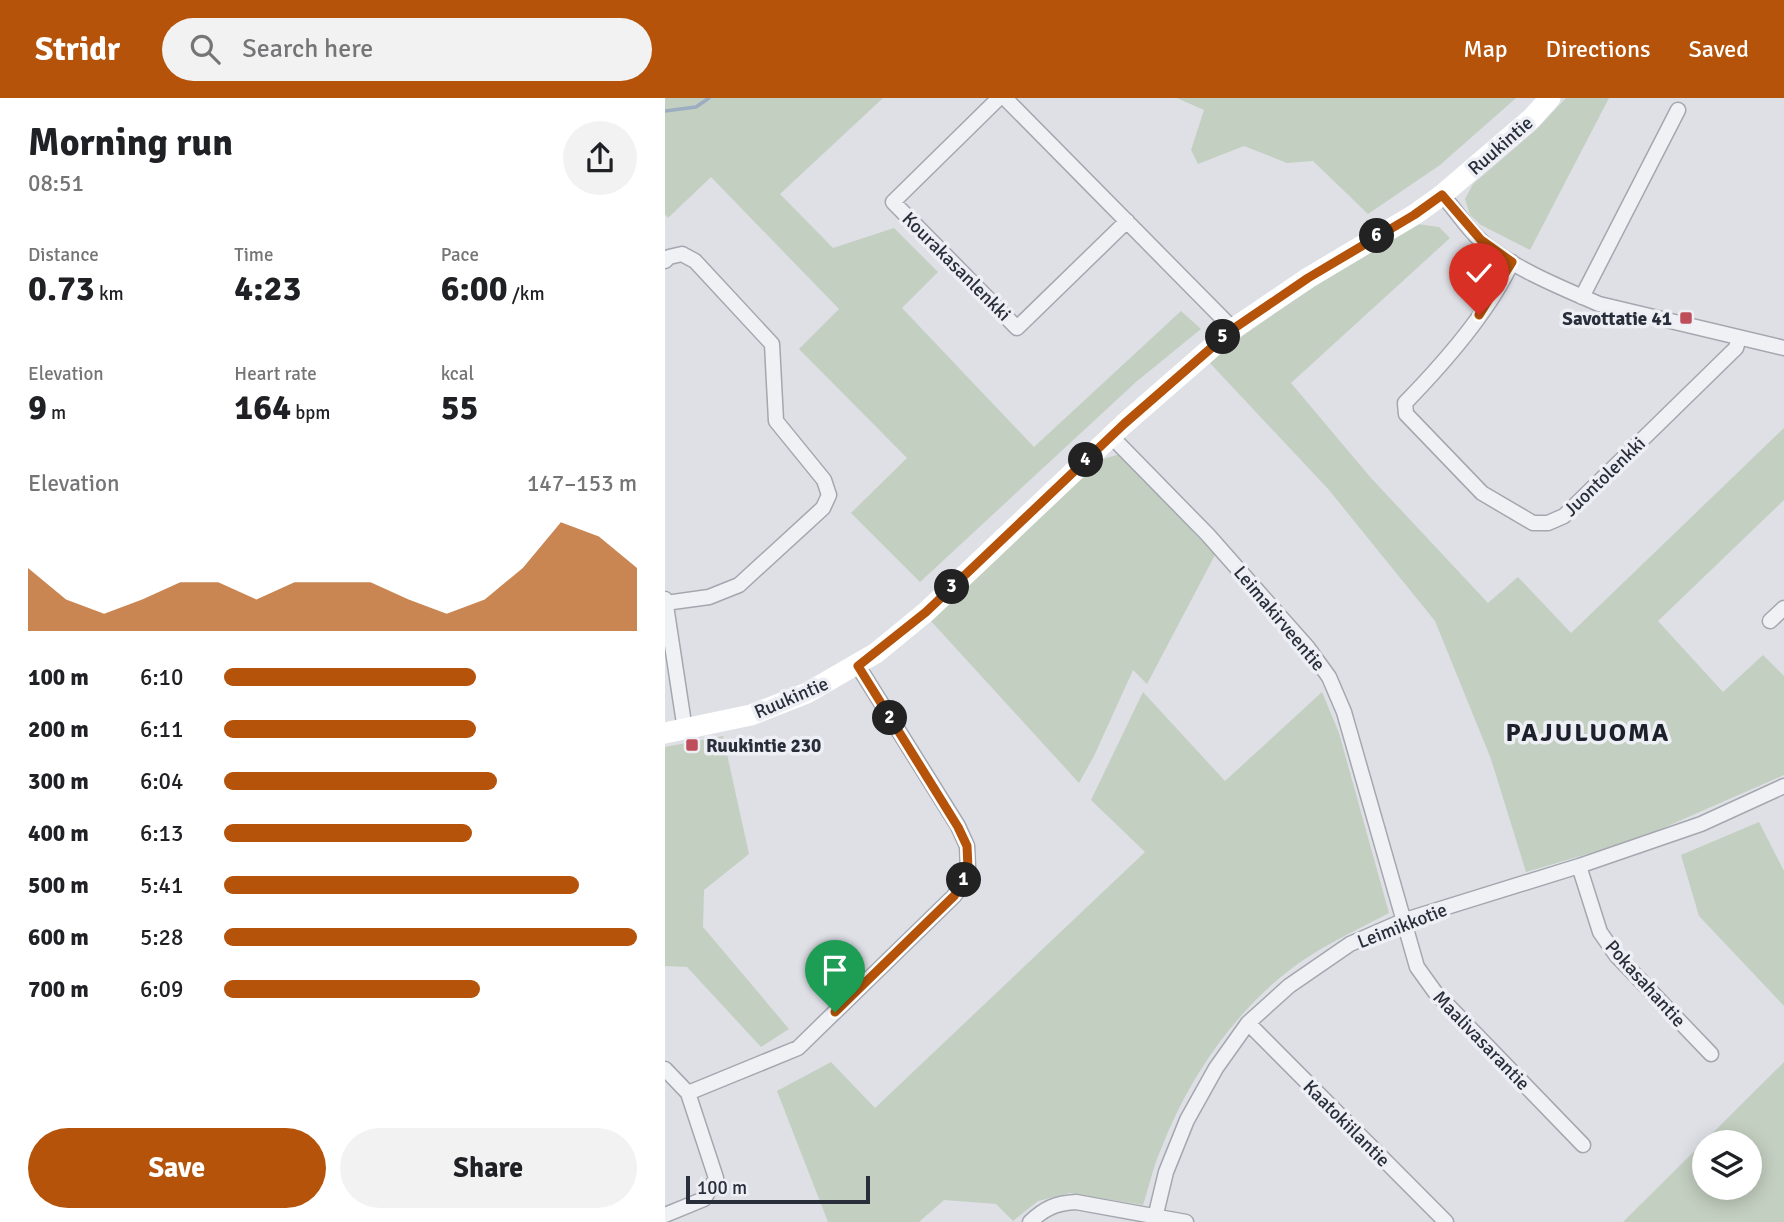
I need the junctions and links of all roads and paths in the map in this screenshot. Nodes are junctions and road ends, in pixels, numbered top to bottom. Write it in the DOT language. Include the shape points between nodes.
graph roads {
  1 [pos="999,98"];
  2 [pos="1005,98"];
  3 [pos="1550,98"];
  4 [pos="1678,110"];
  5 [pos="1442,195"];
  6 [pos="1127,221"];
  7 [pos="665,261"];
  8 [pos="1512,262"];
  9 [pos="1582,297"];
  10 [pos="1233,329"];
  11 [pos="1739,338"];
  12 [pos="1784,348"];
  13 [pos="1111,436"];
  14 [pos="665,601"];
  15 [pos="1784,608"];
  16 [pos="1770,621"];
  17 [pos="858,666"];
  18 [pos="675,731"];
  19 [pos="1784,786"];
  20 [pos="1579,866"];
  21 [pos="1405,920"];
  22 [pos="1248,1023"];
  23 [pos="1711,1054"];
  24 [pos="665,1069"];
  25 [pos="688,1093"];
  26 [pos="1583,1144"];
  27 [pos="665,1215"];
  28 [pos="1154,1220"];
  29 [pos="1030,1222"];
  30 [pos="1186,1222"];
  31 [pos="1446,1222"];
  1 -- 6 [label="street, Kourakasanlenkki" via="893,202 1017,328"];
  2 -- 6 [label="street"];
  3 -- 5 [label="street, Ruukintie"];
  4 -- 9 [label="street"];
  5 -- 8 [label="street" via="1481,240"];
  5 -- 10 [label="street, Ruukintie"];
  6 -- 10 [label="street"];
  7 -- 14 [label="street" via="682,254 695,261 772,344 776,421 824,480 829,495 823,508 739,585 709,597"];
  8 -- 9 [label="street"];
  8 -- 11 [label="street, Juontolenkki" via="1454,349 1405,403 1406,414 1482,493 1533,523 1563,516 1736,348"];
  9 -- 11 [label="street"];
  10 -- 13 [label="street, Ruukintie"];
  11 -- 12 [label="street"];
  13 -- 17 [label="street, Ruukintie" via="926,612"];
  13 -- 21 [label="street, Leimakirveentie" via="1208,535 1329,677 1344,712"];
  14 -- 18 [label="street"];
  15 -- 16 [label="street"];
  17 -- 18 [label="street, Ruukintie" via="751,715"];
  17 -- 25 [label="street" via="958,827 969,857 962,884 798,1048"];
  19 -- 20 [label="street, Leimikkotie" via="1701,824"];
  20 -- 21 [label="street, Leimikkotie"];
  20 -- 23 [label="street, Pokasahantie" via="1600,932"];
  21 -- 22 [label="street, Leimikkotie" via="1350,944 1289,986"];
  21 -- 26 [label="street, Maalivasarantie" via="1417,967 1435,992"];
  22 -- 28 [label="street, Leimikkotie" via="1187,1120 1166,1172"];
  22 -- 31 [label="street, Kaatokiilantie"];
  24 -- 25 [label="street"];
  25 -- 27 [label="street" via="716,1178 704,1199"];
  28 -- 29 [label="street" via="1076,1202 1042,1210"];
  28 -- 30 [label="street"];
}
